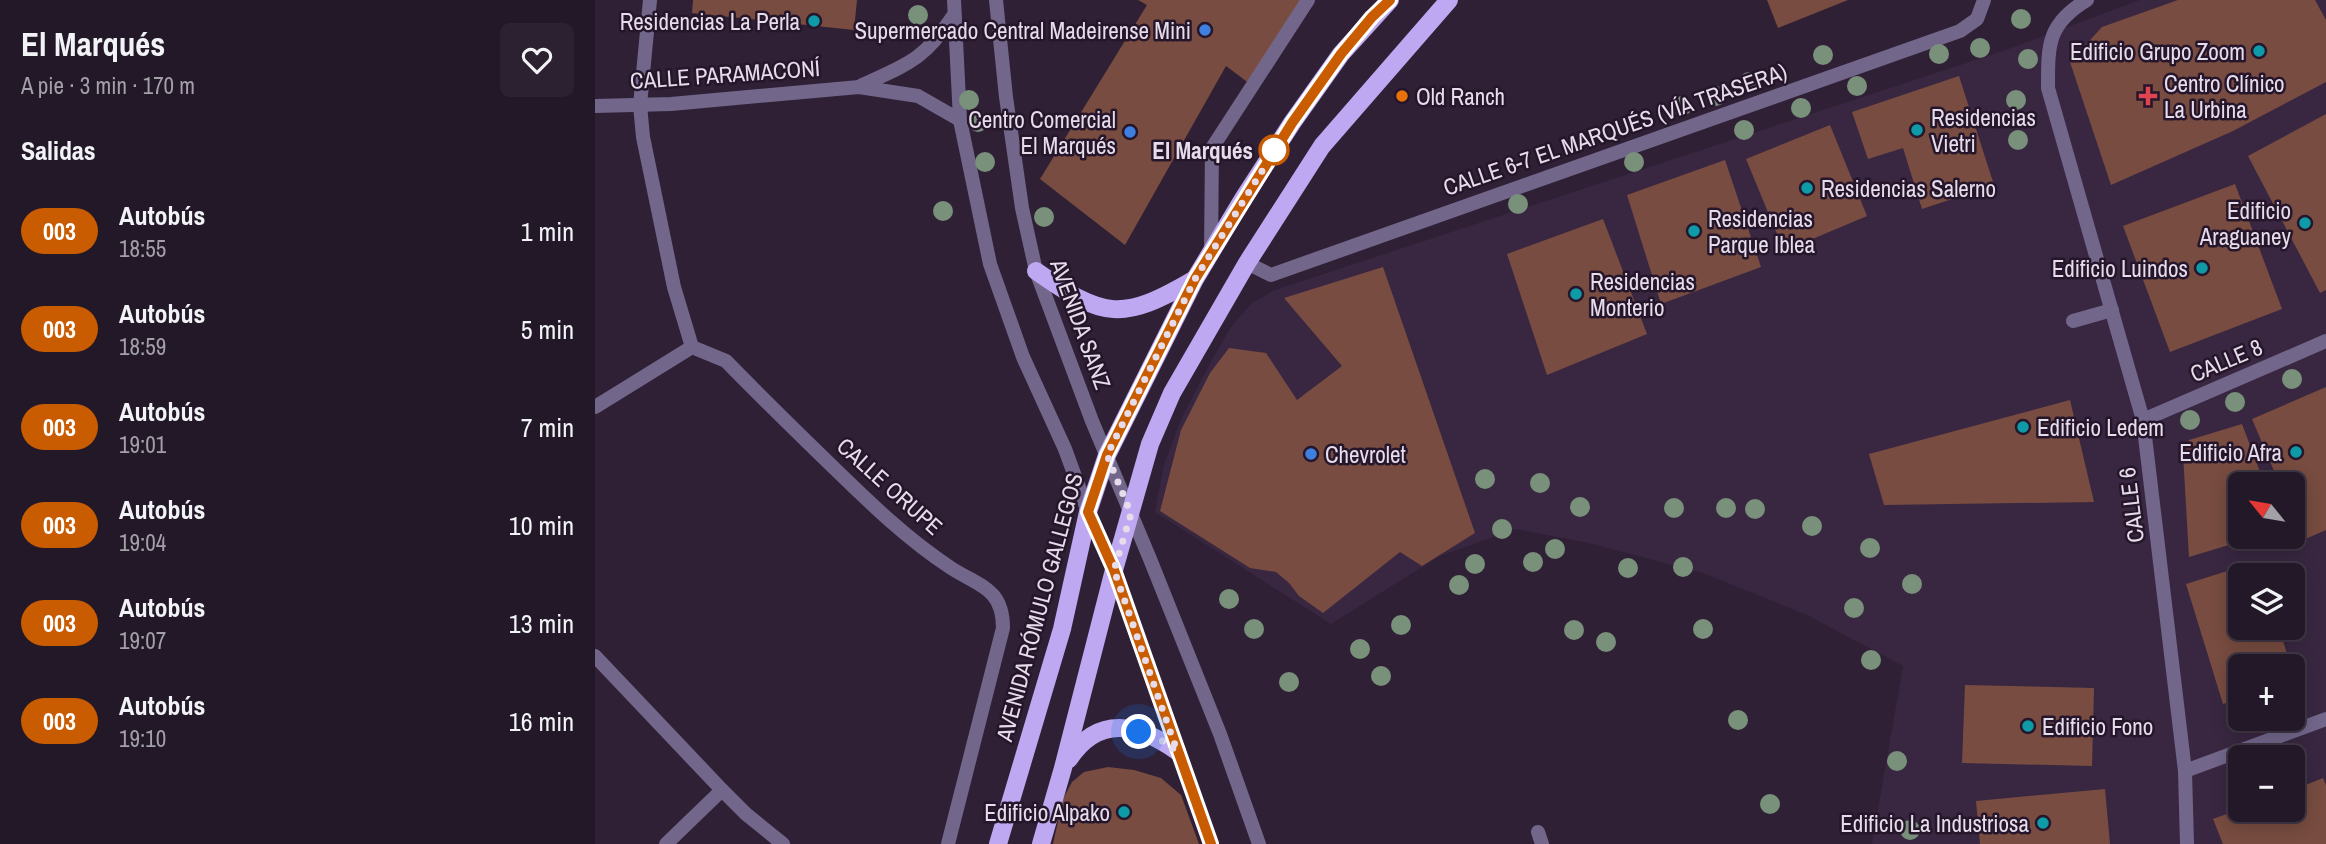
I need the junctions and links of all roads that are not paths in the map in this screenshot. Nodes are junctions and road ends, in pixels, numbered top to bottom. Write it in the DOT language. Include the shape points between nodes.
graph roads {
  1 [pos="650,0"];
  2 [pos="954,0"];
  3 [pos="996,0"];
  4 [pos="1308,0"];
  5 [pos="1390,0"];
  6 [pos="1449,0"];
  7 [pos="1984,0"];
  8 [pos="2087,0"];
  9 [pos="953,16"];
  10 [pos="859,87"];
  11 [pos="640,104"];
  12 [pos="595,106"];
  13 [pos="960,120"];
  14 [pos="1210,253"];
  15 [pos="1247,263"];
  16 [pos="1036,271"];
  17 [pos="1195,279"];
  18 [pos="2112,310"];
  19 [pos="2073,321"];
  20 [pos="2326,341"];
  21 [pos="692,347"];
  22 [pos="595,407"];
  23 [pos="2143,420"];
  24 [pos="1107,455"];
  25 [pos="1088,512"];
  26 [pos="1131,514"];
  27 [pos="1114,570"];
  28 [pos="595,656"];
  29 [pos="2326,719"];
  30 [pos="1177,751"];
  31 [pos="1063,768"];
  32 [pos="2185,771"];
  33 [pos="722,790"];
  34 [pos="666,844"];
  35 [pos="783,844"];
  36 [pos="948,844"];
  37 [pos="998,844"];
  38 [pos="1041,844"];
  39 [pos="1211,844"];
  40 [pos="1259,844"];
  41 [pos="2187,844"];
  1 -- 11 [label="street"];
  2 -- 9 [label="street"];
  3 -- 16 [label="street, AVENIDA SANZ" via="1022,208"];
  4 -- 14 [label="street" via="1212,148"];
  5 -- 14 [label="main road, AVENIDA RÓMULO GALLEGOS" via="1341,54"];
  6 -- 15 [label="main road" via="1322,146"];
  7 -- 15 [label="street, CALLE 6-7 EL MARQUÉS (VÍA TRASERA)" via="1977,19 1960,32 1271,275"];
  8 -- 18 [label="street, CALLE 6" via="2061,19 2051,38 2048,89"];
  9 -- 10 [label="street, CALLE PARAMACONÍ" via="927,51"];
  9 -- 13 [label="street"];
  10 -- 11 [label="street, CALLE PARAMACONÍ"];
  10 -- 13 [label="street, CALLE PARAMACONÍ" via="918,96"];
  11 -- 12 [label="street, CALLE PARAMACONÍ"];
  11 -- 21 [label="street" via="671,273"];
  13 -- 25 [label="street" via="990,264"];
  14 -- 17 [label="main road, AVENIDA RÓMULO GALLEGOS"];
  15 -- 26 [label="main road" via="1173,393 1150,444"];
  16 -- 17 [label="main road" via="1083,302 1120,311 1164,298"];
  16 -- 24 [label="street, AVENIDA SANZ"];
  17 -- 24 [label="main road, AVENIDA RÓMULO GALLEGOS"];
  18 -- 19 [label="street"];
  18 -- 23 [label="street, CALLE 6"];
  20 -- 23 [label="street, CALLE 8"];
  21 -- 22 [label="street"];
  21 -- 36 [label="street, CALLE ORUPE" via="726,361 891,524 997,597 1003,628"];
  23 -- 32 [label="street, CALLE 6"];
  24 -- 25 [label="main road, AVENIDA RÓMULO GALLEGOS"];
  24 -- 26 [label="street, AVENIDA SANZ"];
  25 -- 27 [label="street"];
  25 -- 37 [label="main road, AVENIDA RÓMULO GALLEGOS" via="1062,629"];
  26 -- 27 [label="main road"];
  26 -- 40 [label="street, AVENIDA SANZ"];
  27 -- 30 [label="street"];
  27 -- 31 [label="main road"];
  28 -- 33 [label="street"];
  29 -- 32 [label="street"];
  30 -- 31 [label="main road" via="1124,727 1108,728 1090,735"];
  30 -- 39 [label="street"];
  31 -- 38 [label="main road"];
  32 -- 41 [label="street, CALLE 6"];
  33 -- 34 [label="street"];
  33 -- 35 [label="street"];
}
